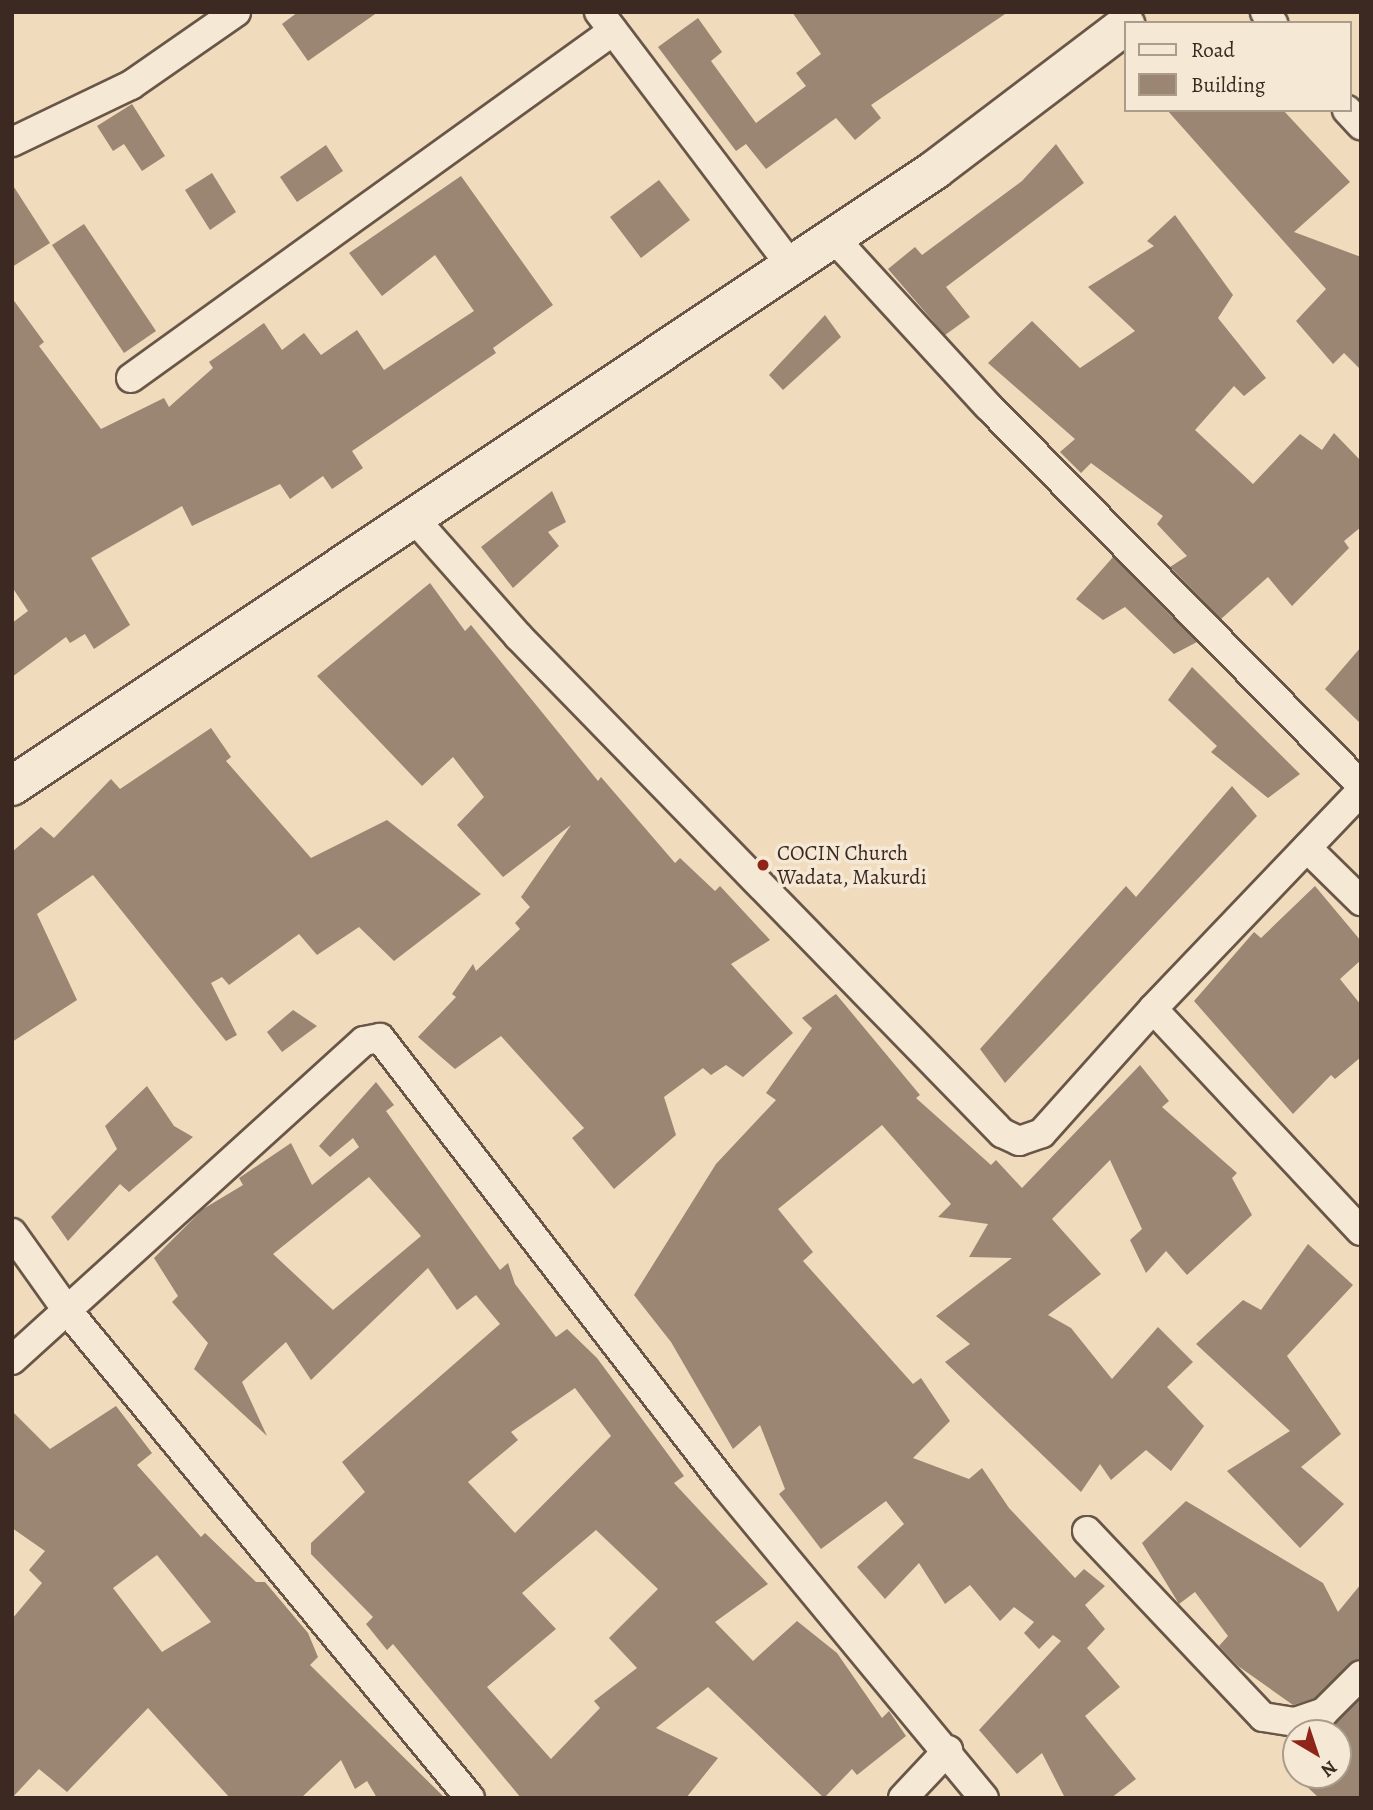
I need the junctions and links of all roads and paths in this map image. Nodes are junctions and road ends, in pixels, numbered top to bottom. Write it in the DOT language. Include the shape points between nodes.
graph roads {
  1 [pos="236,12"];
  2 [pos="606,22"];
  3 [pos="1124,27"];
  4 [pos="1349,112"];
  5 [pos="1361,125"];
  6 [pos="12,142"];
  7 [pos="833,237"];
  8 [pos="790,265"];
  9 [pos="131,377"];
  10 [pos="411,515"];
  11 [pos="1361,785"];
  12 [pos="12,786"];
  13 [pos="1361,791"];
  14 [pos="1307,848"];
  15 [pos="1361,901"];
  16 [pos="1153,1009"];
  17 [pos="1361,1231"];
  18 [pos="12,1233"];
  19 [pos="66,1309"];
  20 [pos="12,1360"];
  21 [pos="1087,1531"];
  22 [pos="1361,1675"];
  23 [pos="948,1750"];
  24 [pos="470,1798"];
  25 [pos="903,1798"];
  26 [pos="984,1798"];
  1 -- 6 [label="street" via="131,85"];
  2 -- 8 [label="street"];
  2 -- 9 [label="street"];
  3 -- 7 [label="street" via="936,169"];
  4 -- 5 [label="street"];
  7 -- 8 [label="street"];
  7 -- 11 [label="street" via="988,406"];
  8 -- 10 [label="street"];
  10 -- 12 [label="street"];
  10 -- 16 [label="street" via="518,636 953,1090 1002,1133 1019,1141 1042,1133"];
  13 -- 14 [label="street"];
  14 -- 15 [label="street"];
  14 -- 16 [label="street"];
  16 -- 17 [label="street"];
  18 -- 19 [label="street"];
  19 -- 20 [label="street"];
  19 -- 23 [label="street" via="364,1041 380,1038 725,1485"];
  19 -- 24 [label="street"];
  21 -- 22 [label="street" via="1263,1717 1295,1722 1324,1712"];
  23 -- 25 [label="street"];
  23 -- 26 [label="street"];
}
